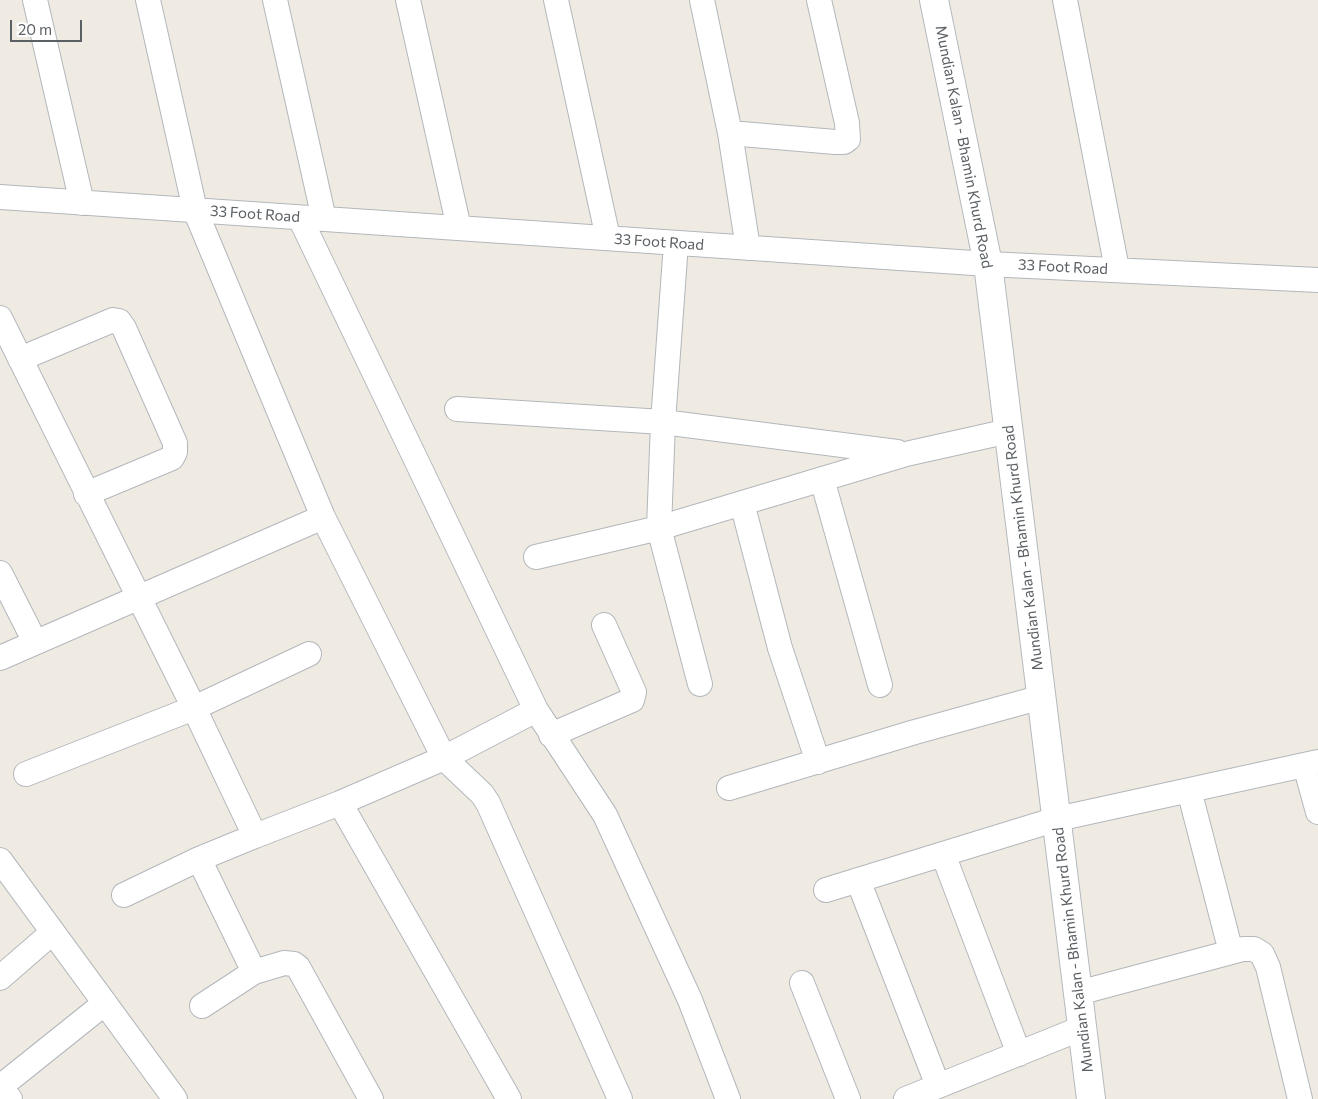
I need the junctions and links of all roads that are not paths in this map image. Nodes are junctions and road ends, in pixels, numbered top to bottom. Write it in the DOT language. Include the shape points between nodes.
graph roads {
  1 [pos="36,0"];
  2 [pos="148,0"];
  3 [pos="275,0"];
  4 [pos="408,0"];
  5 [pos="556,0"];
  6 [pos="702,0"];
  7 [pos="819,0"];
  8 [pos="934,0"];
  9 [pos="1065,0"];
  10 [pos="730,133"];
  11 [pos="0,197"];
  12 [pos="82,203"];
  13 [pos="195,210"];
  14 [pos="300,218"];
  15 [pos="324,219"];
  16 [pos="459,228"];
  17 [pos="608,238"];
  18 [pos="676,243"];
  19 [pos="748,248"];
  20 [pos="988,264"];
  21 [pos="1116,269"];
  22 [pos="1318,280"];
  23 [pos="1,323"];
  24 [pos="20,359"];
  25 [pos="457,409"];
  26 [pos="663,422"];
  27 [pos="1009,431"];
  28 [pos="906,454"];
  29 [pos="822,479"];
  30 [pos="86,494"];
  31 [pos="742,503"];
  32 [pos="323,516"];
  33 [pos="659,528"];
  34 [pos="536,557"];
  35 [pos="0,573"];
  36 [pos="139,598"];
  37 [pos="604,625"];
  38 [pos="35,642"];
  39 [pos="309,654"];
  40 [pos="0,658"];
  41 [pos="700,684"];
  42 [pos="880,685"];
  43 [pos="1042,697"];
  44 [pos="194,708"];
  45 [pos="536,710"];
  46 [pos="551,734"];
  47 [pos="444,758"];
  48 [pos="818,762"];
  49 [pos="1311,763"];
  50 [pos="26,774"];
  51 [pos="729,788"];
  52 [pos="1189,790"];
  53 [pos="340,804"];
  54 [pos="1318,812"];
  55 [pos="1057,819"];
  56 [pos="255,836"];
  57 [pos="943,854"];
  58 [pos="199,859"];
  59 [pos="0,860"];
  60 [pos="858,880"];
  61 [pos="826,890"];
  62 [pos="124,895"];
  63 [pos="53,932"];
  64 [pos="1231,952"];
  65 [pos="254,972"];
  66 [pos="0,978"];
  67 [pos="802,983"];
  68 [pos="1078,993"];
  69 [pos="105,1003"];
  70 [pos="202,1006"];
  71 [pos="1082,1028"];
  72 [pos="1019,1054"];
  73 [pos="938,1086"];
  74 [pos="10,1099"];
  75 [pos="175,1099"];
  76 [pos="371,1099"];
  77 [pos="509,1099"];
  78 [pos="620,1099"];
  79 [pos="728,1099"];
  80 [pos="848,1099"];
  81 [pos="906,1099"];
  82 [pos="1091,1099"];
  83 [pos="1300,1099"];
  1 -- 12 [label="street"];
  2 -- 13 [label="street"];
  3 -- 15 [label="street"];
  4 -- 16 [label="street"];
  5 -- 17 [label="street"];
  6 -- 10 [label="street"];
  7 -- 10 [label="street" via="848,139 835,142"];
  8 -- 20 [label="street, Mundian Kalan - Bhamin Khurd Road"];
  9 -- 21 [label="street"];
  10 -- 19 [label="street"];
  11 -- 12 [label="street, 33 Foot Road"];
  12 -- 13 [label="street, 33 Foot Road"];
  13 -- 14 [label="street, 33 Foot Road"];
  13 -- 32 [label="street"];
  14 -- 15 [label="street, 33 Foot Road"];
  14 -- 45 [label="street"];
  15 -- 16 [label="street, 33 Foot Road"];
  16 -- 17 [label="street, 33 Foot Road"];
  17 -- 18 [label="street, 33 Foot Road"];
  18 -- 19 [label="street, 33 Foot Road"];
  18 -- 26 [label="street"];
  19 -- 20 [label="street, 33 Foot Road"];
  20 -- 21 [label="street, 33 Foot Road"];
  20 -- 27 [label="street, Mundian Kalan - Bhamin Khurd Road"];
  21 -- 22 [label="street, 33 Foot Road"];
  23 -- 24 [label="street"];
  24 -- 30 [label="street"];
  24 -- 30 [label="street" via="113,320 119,321 124,328 175,443 175,452 172,458"];
  25 -- 26 [label="street"];
  26 -- 28 [label="street"];
  26 -- 33 [label="street"];
  27 -- 28 [label="street"];
  27 -- 43 [label="street, Mundian Kalan - Bhamin Khurd Road"];
  28 -- 29 [label="street"];
  29 -- 31 [label="street"];
  29 -- 42 [label="street"];
  30 -- 36 [label="street"];
  31 -- 33 [label="street"];
  31 -- 48 [label="street" via="780,648"];
  32 -- 36 [label="street"];
  32 -- 47 [label="street"];
  33 -- 34 [label="street"];
  33 -- 41 [label="street"];
  35 -- 38 [label="street"];
  36 -- 38 [label="street"];
  36 -- 44 [label="street"];
  37 -- 46 [label="street" via="634,692 632,700"];
  38 -- 40 [label="street"];
  39 -- 44 [label="street"];
  43 -- 48 [label="street"];
  43 -- 55 [label="street, Mundian Kalan - Bhamin Khurd Road"];
  44 -- 50 [label="street"];
  44 -- 56 [label="street"];
  45 -- 46 [label="street"];
  45 -- 47 [label="street"];
  46 -- 79 [label="street" via="605,816 690,1000"];
  47 -- 53 [label="street"];
  47 -- 78 [label="street" via="488,803"];
  48 -- 51 [label="street"];
  49 -- 52 [label="street"];
  49 -- 54 [label="street"];
  52 -- 55 [label="street"];
  52 -- 64 [label="street"];
  53 -- 56 [label="street"];
  53 -- 77 [label="street"];
  55 -- 57 [label="street"];
  55 -- 68 [label="street, Mundian Kalan - Bhamin Khurd Road"];
  56 -- 58 [label="street"];
  57 -- 60 [label="street"];
  57 -- 72 [label="street"];
  58 -- 62 [label="street"];
  58 -- 65 [label="street"];
  59 -- 63 [label="street"];
  60 -- 61 [label="street"];
  60 -- 73 [label="street"];
  63 -- 66 [label="street"];
  63 -- 69 [label="street"];
  64 -- 68 [label="street"];
  64 -- 83 [label="street" via="1254,948 1262,954 1268,967"];
  65 -- 70 [label="street"];
  65 -- 76 [label="street" via="284,962 296,965"];
  67 -- 80 [label="street"];
  68 -- 71 [label="street, Mundian Kalan - Bhamin Khurd Road"];
  69 -- 74 [label="street" via="0,1087"];
  69 -- 75 [label="street"];
  71 -- 72 [label="street"];
  71 -- 82 [label="street, Mundian Kalan - Bhamin Khurd Road"];
  72 -- 73 [label="street"];
  73 -- 81 [label="street"];
}
